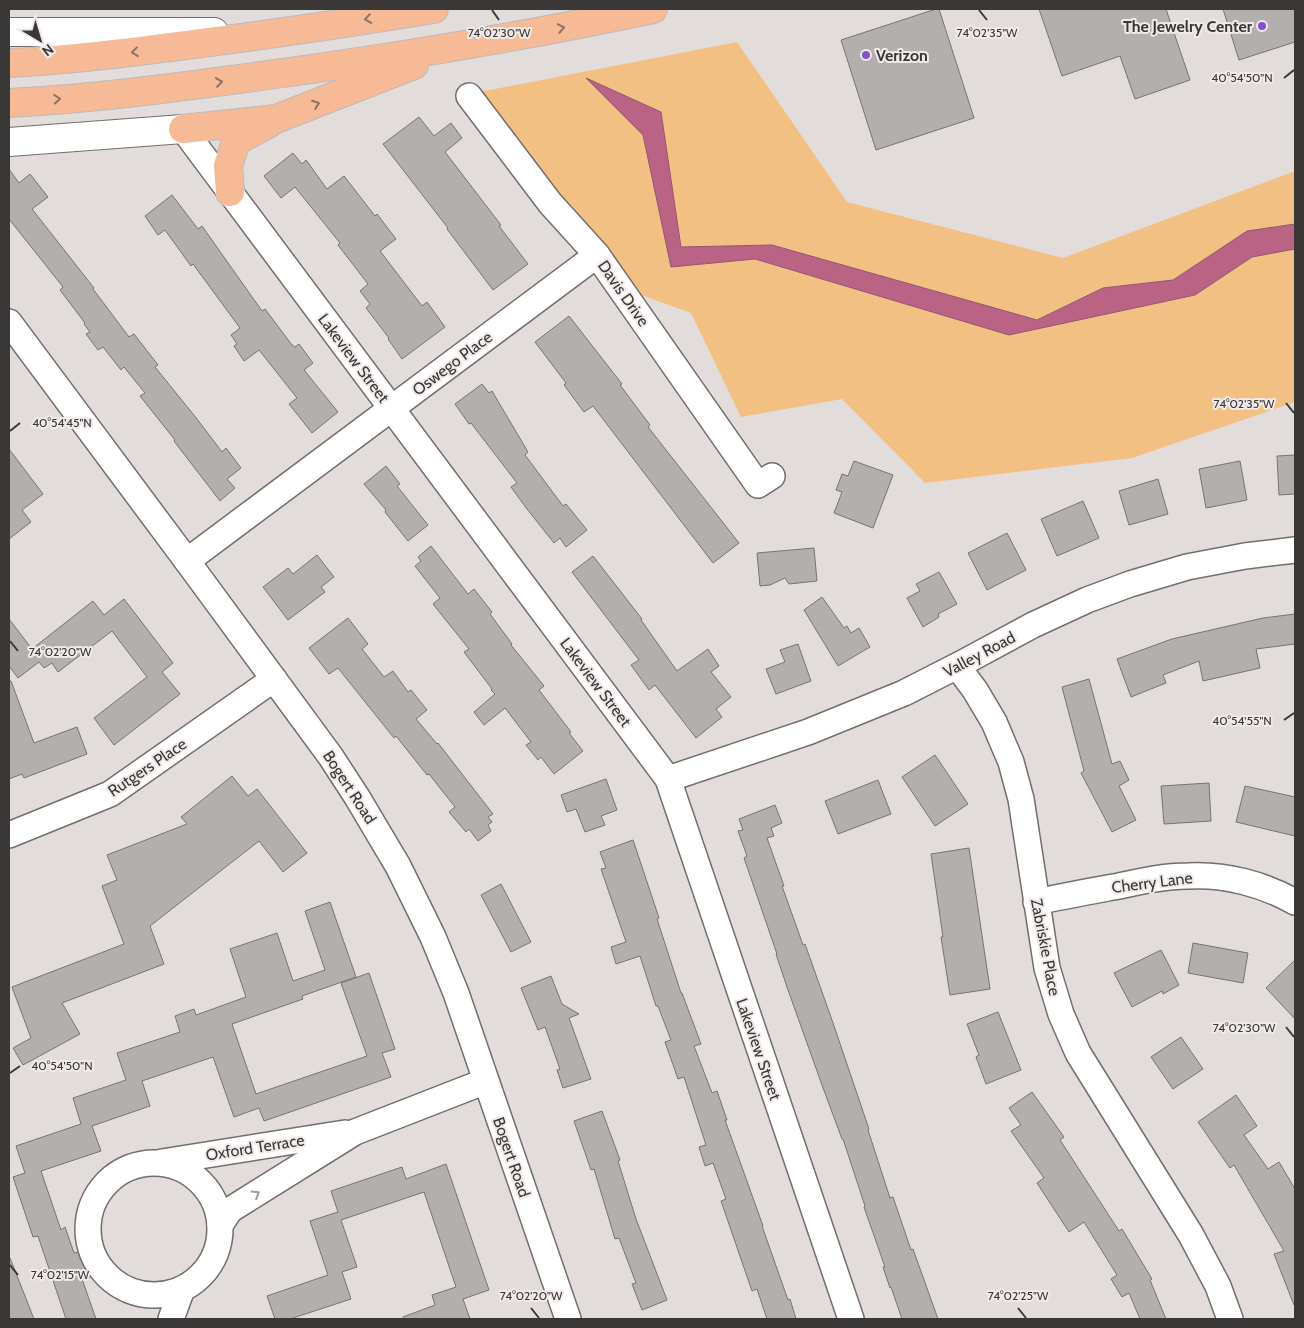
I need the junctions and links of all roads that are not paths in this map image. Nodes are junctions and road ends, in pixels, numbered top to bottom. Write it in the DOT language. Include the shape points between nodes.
graph roads {
  1 [pos="434,9"];
  2 [pos="653,9"];
  3 [pos="9,32"];
  4 [pos="223,32"];
  5 [pos="288,32"];
  6 [pos="462,46"];
  7 [pos="9,63"];
  8 [pos="469,96"];
  9 [pos="9,103"];
  10 [pos="276,119"];
  11 [pos="183,129"];
  12 [pos="9,142"];
  13 [pos="230,192"];
  14 [pos="597,256"];
  15 [pos="9,322"];
  16 [pos="392,408"];
  17 [pos="772,476"];
  18 [pos="1295,550"];
  19 [pos="187,561"];
  20 [pos="957,666"];
  21 [pos="274,679"];
  22 [pos="668,779"];
  23 [pos="9,835"];
  24 [pos="1036,902"];
  25 [pos="1295,902"];
  26 [pos="486,1081"];
  27 [pos="354,1132"];
  28 [pos="156,1163"];
  29 [pos="220,1225"];
  30 [pos="182,1289"];
  31 [pos="171,1319"];
  32 [pos="568,1319"];
  33 [pos="851,1319"];
  34 [pos="1230,1319"];
  1 -- 5 [label="highway, one-way"];
  6 -- 2 [label="highway, one-way"];
  3 -- 4 [label="street"];
  4 -- 5 [label="highway"];
  5 -- 7 [label="highway, one-way" via="159,49"];
  9 -- 6 [label="highway, one-way" via="160,90"];
  10 -- 6 [label="highway, one-way"];
  8 -- 14 [label="street, Davis Drive" via="550,203"];
  10 -- 11 [label="highway"];
  10 -- 13 [label="highway" via="236,141 228,166"];
  11 -- 12 [label="street"];
  11 -- 13 [label="street, Lakeview Street"];
  13 -- 16 [label="street, Lakeview Street"];
  14 -- 16 [label="street, Oswego Place"];
  14 -- 17 [label="street, Davis Drive" via="758,485"];
  15 -- 19 [label="street, Bogert Road"];
  16 -- 19 [label="street, Oswego Place"];
  16 -- 22 [label="street, Lakeview Street"];
  18 -- 20 [label="street, Valley Road" via="1187,567 1130,584 1042,621"];
  19 -- 21 [label="street, Bogert Road"];
  20 -- 22 [label="street, Valley Road" via="904,693 808,732"];
  20 -- 24 [label="street, Zabriskie Place" via="994,722 1011,762 1021,799"];
  21 -- 23 [label="street, Rutgers Place" via="110,794"];
  21 -- 26 [label="street, Bogert Road" via="358,797 398,866 452,983"];
  22 -- 33 [label="street, Lakeview Street"];
  24 -- 25 [label="street, Cherry Lane" via="1154,879 1189,876 1249,883"];
  24 -- 34 [label="street, Zabriskie Place" via="1047,968 1061,1014 1078,1053 1191,1235 1218,1286"];
  26 -- 27 [label="street, Oxford Terrace"];
  26 -- 32 [label="street, Bogert Road"];
  27 -- 28 [label="street, Oxford Terrace"];
  29 -- 27 [label="street, Oxford Terrace, one-way" via="230,1210"];
  28 -- 29 [label="street, Oxford Terrace" via="175,1166 193,1175 207,1189 216,1206"];
  28 -- 30 [label="street, Oxford Terrace" via="136,1166 118,1174 104,1187 93,1204 90,1242 108,1277 125,1288 144,1294"];
  29 -- 30 [label="street, Oxford Terrace" via="211,1263 199,1278"];
  30 -- 31 [label="street"];
}
